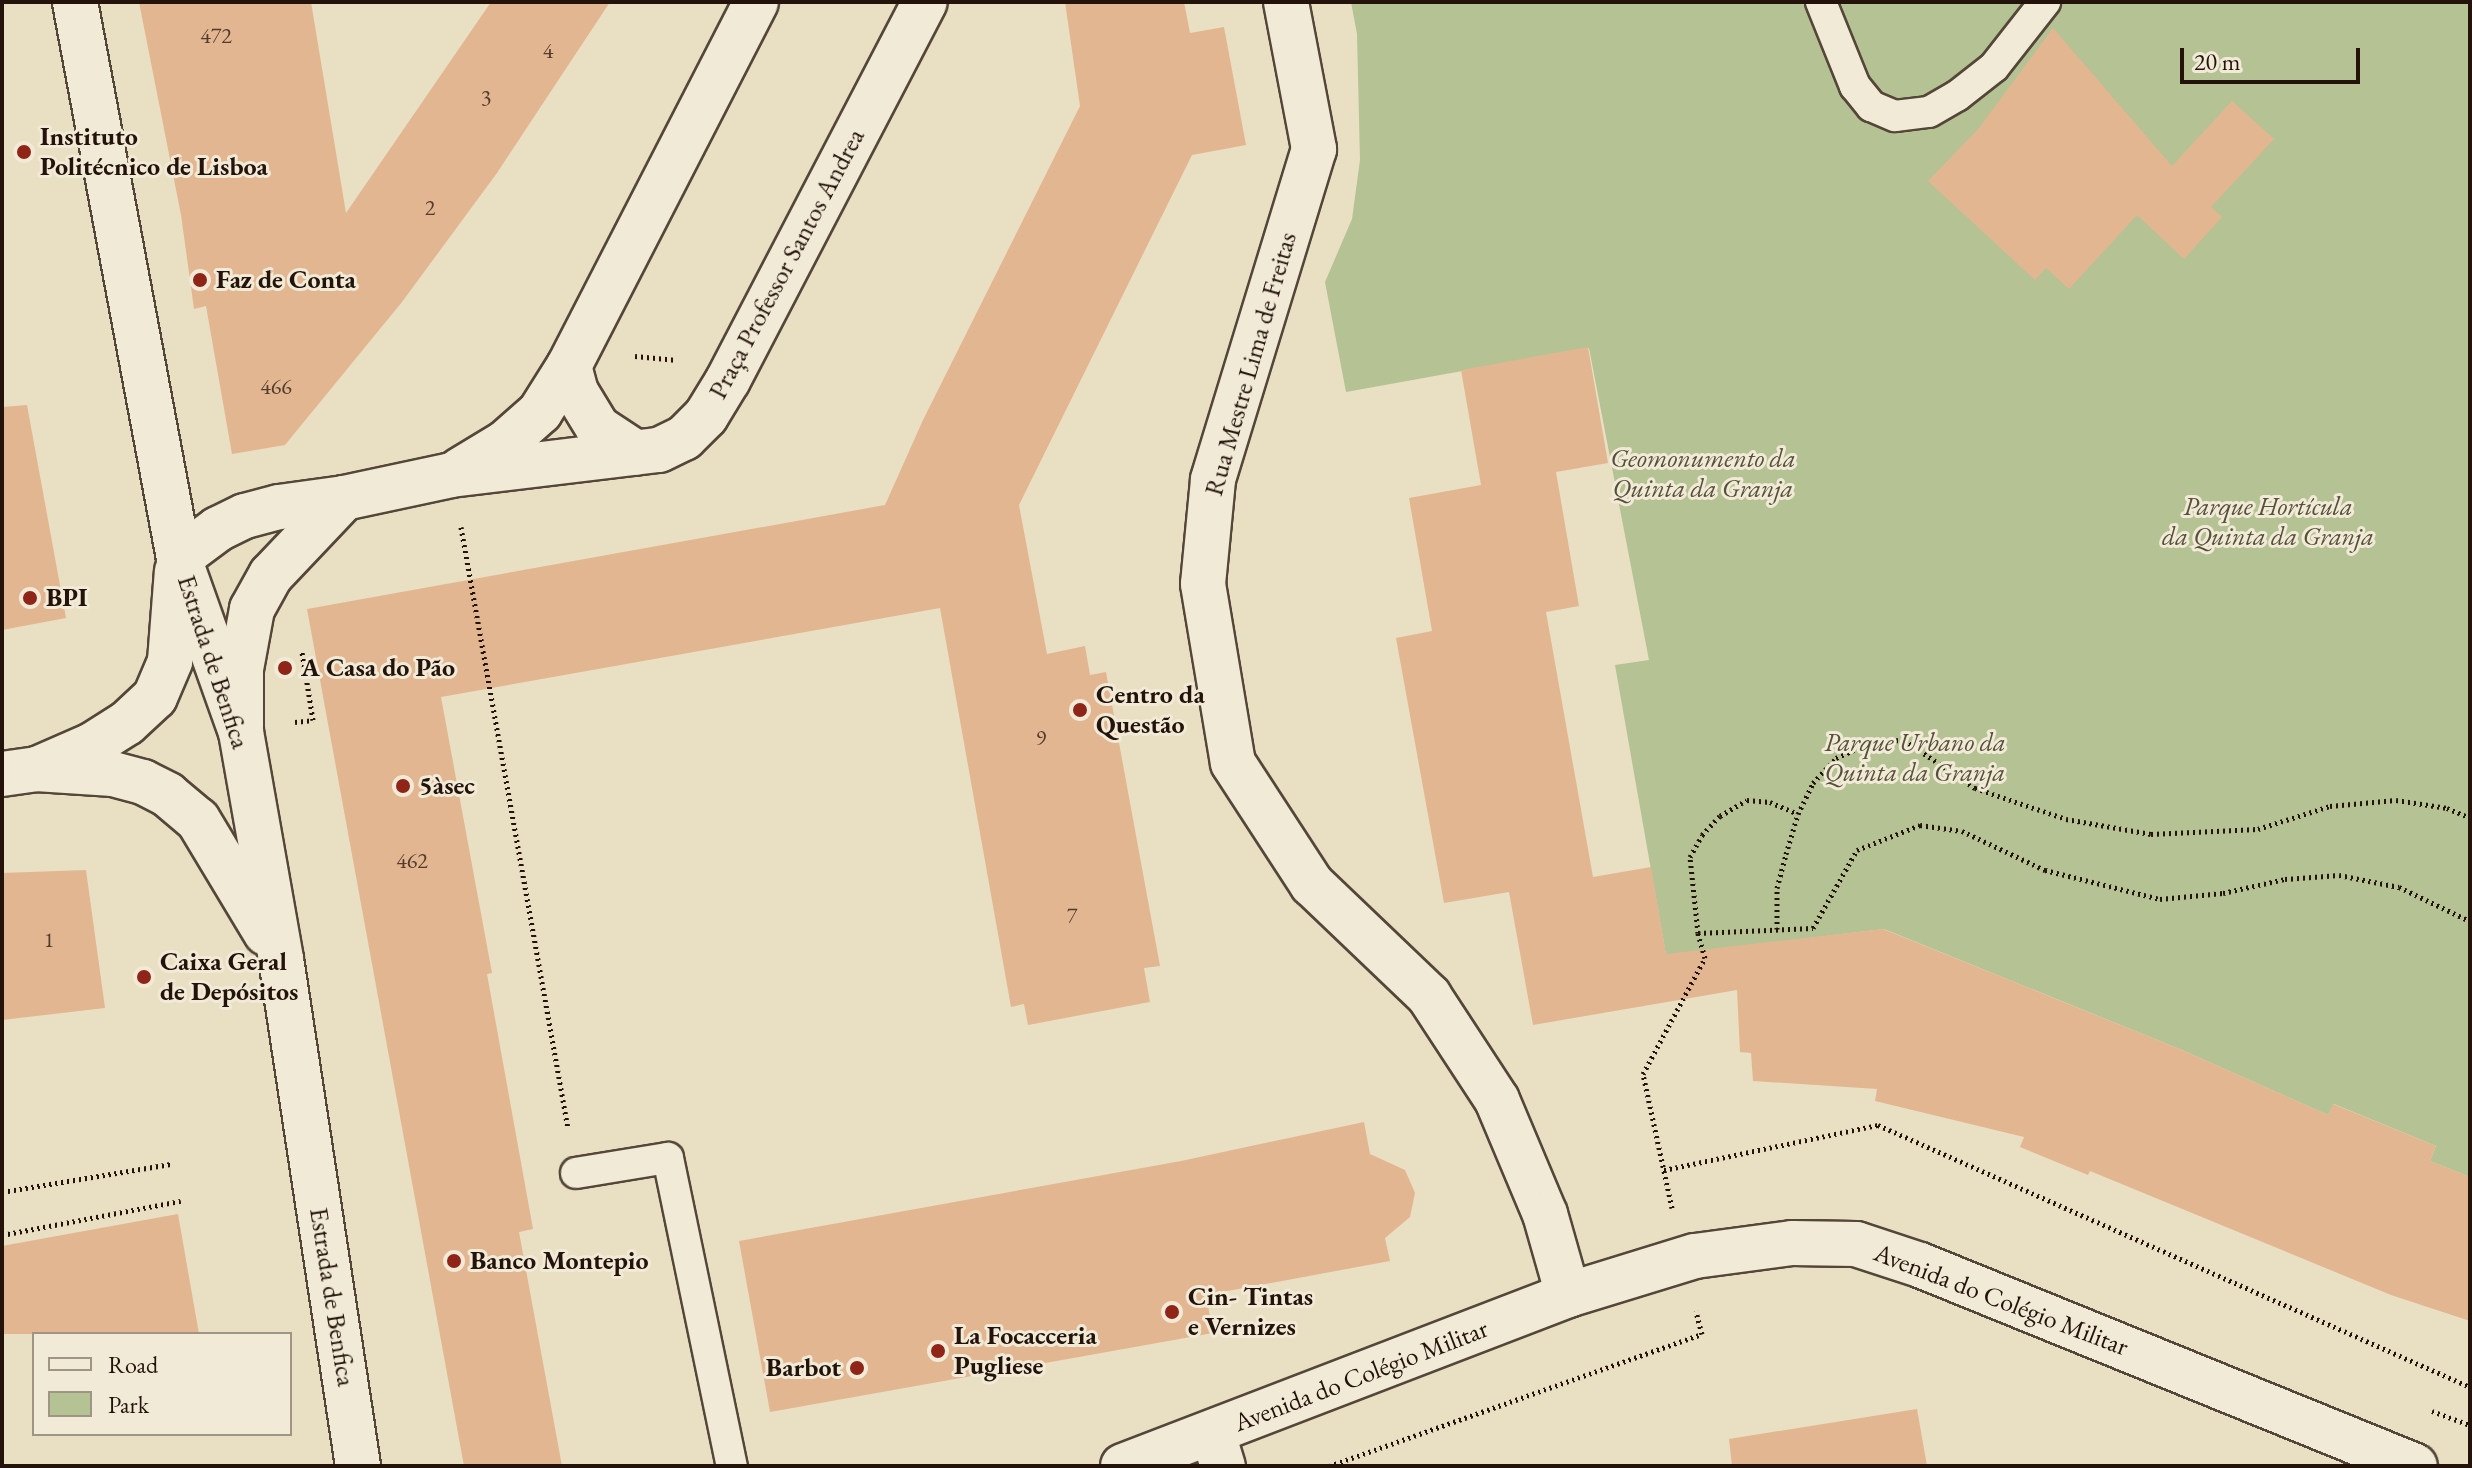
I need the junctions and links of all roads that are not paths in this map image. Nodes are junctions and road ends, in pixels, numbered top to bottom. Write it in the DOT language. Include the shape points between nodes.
graph roads {
  1 [pos="75,2"];
  2 [pos="756,2"];
  3 [pos="925,2"];
  4 [pos="1286,2"];
  5 [pos="1821,2"];
  6 [pos="2045,2"];
  7 [pos="576,351"];
  8 [pos="636,453"];
  9 [pos="451,475"];
  10 [pos="344,498"];
  11 [pos="179,558"];
  12 [pos="241,732"];
  13 [pos="19,772"];
  14 [pos="281,959"];
  15 [pos="576,1173"];
  16 [pos="1568,1295"];
  17 [pos="1218,1450"];
  18 [pos="358,1466"];
  19 [pos="732,1466"];
  20 [pos="1123,1466"];
  21 [pos="2415,1466"];
  1 -- 11 [label="street, Estrada de Benfica"];
  2 -- 7 [label="street, Praça Professor Santos Andrea"];
  3 -- 8 [label="street, Praça Professor Santos Andrea" via="706,416 684,438"];
  4 -- 16 [label="street, Rua Mestre Lima de Freitas" via="1314,149 1213,480 1203,584 1233,763 1312,884 1429,996 1497,1100 1545,1214"];
  5 -- 6 [label="lane" via="1855,86 1871,106 1895,116 1929,112 1957,96 1994,67"];
  7 -- 8 [label="street" via="576,392 598,428"];
  7 -- 9 [label="street, Praça Professor Santos Andrea" via="540,412 505,443"];
  8 -- 9 [label="street, Praça Professor Santos Andrea"];
  9 -- 10 [label="street, Praça Professor Santos Andrea"];
  10 -- 11 [label="street, Praça Professor Santos Andrea" via="245,516"];
  10 -- 12 [label="street" via="271,575 252,609 241,669"];
  11 -- 12 [label="street, Estrada de Benfica"];
  11 -- 13 [label="street" via="170,661 155,697 92,745"];
  12 -- 14 [label="street, Estrada de Benfica"];
  13 -- 14 [label="street" via="113,774 168,795 198,820"];
  14 -- 18 [label="street, Estrada de Benfica"];
  15 -- 19 [label="lane" via="668,1158"];
  16 -- 17 [label="street, Avenida do Colégio Militar"];
  16 -- 21 [label="street, Avenida do Colégio Militar" via="1684,1260 1792,1243 1856,1244 1920,1265"];
  17 -- 20 [label="street, Avenida do Colégio Militar"];
}
